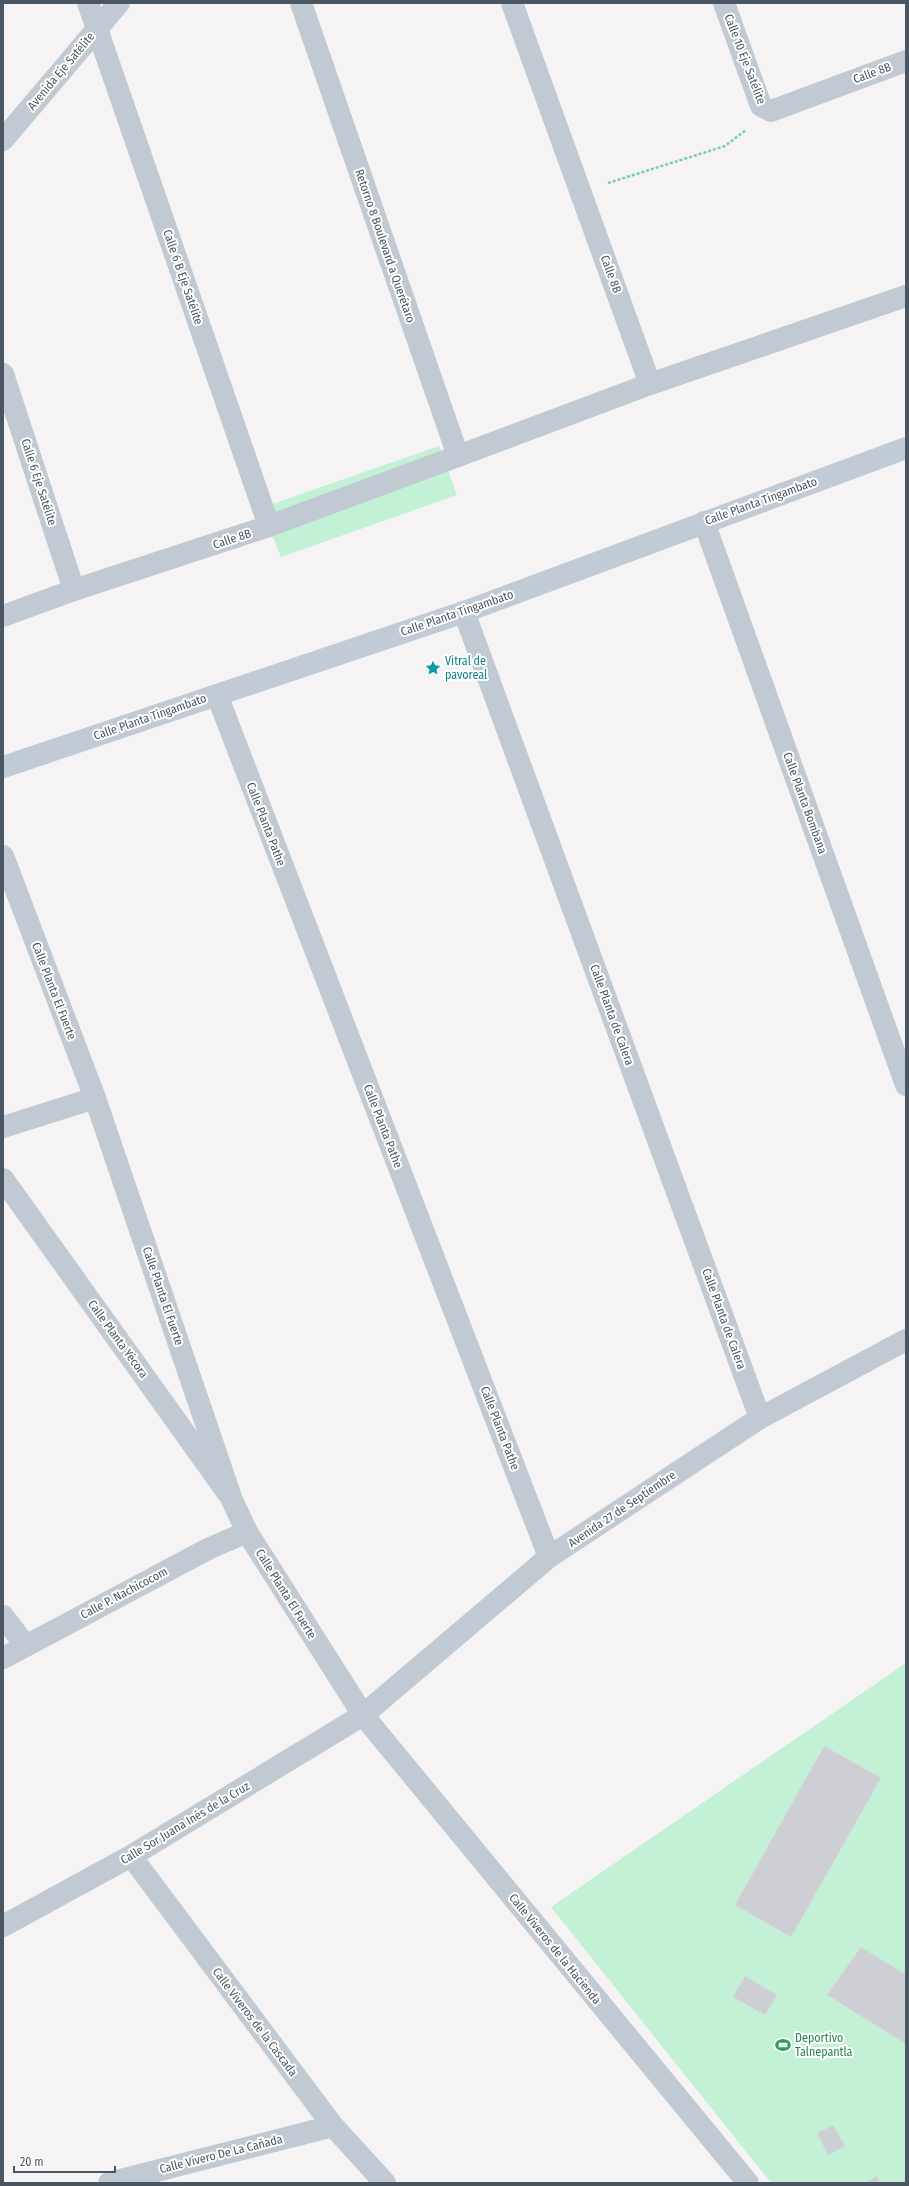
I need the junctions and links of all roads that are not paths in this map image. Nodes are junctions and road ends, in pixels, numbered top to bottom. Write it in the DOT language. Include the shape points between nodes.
graph roads {
  1 [pos="88,3"];
  2 [pos="119,3"];
  3 [pos="300,3"];
  4 [pos="512,3"];
  5 [pos="724,3"];
  6 [pos="98,28"];
  7 [pos="906,61"];
  8 [pos="771,111"];
  9 [pos="3,140"];
  10 [pos="906,296"];
  11 [pos="3,374"];
  12 [pos="650,384"];
  13 [pos="906,448"];
  14 [pos="458,456"];
  15 [pos="704,522"];
  16 [pos="269,526"];
  17 [pos="74,590"];
  18 [pos="464,612"];
  19 [pos="3,616"];
  20 [pos="217,695"];
  21 [pos="3,767"];
  22 [pos="3,856"];
  23 [pos="906,1085"];
  24 [pos="95,1098"];
  25 [pos="3,1127"];
  26 [pos="3,1179"];
  27 [pos="906,1340"];
  28 [pos="760,1418"];
  29 [pos="232,1500"];
  30 [pos="247,1532"];
  31 [pos="549,1557"];
  32 [pos="3,1616"];
  33 [pos="26,1646"];
  34 [pos="3,1658"];
  35 [pos="363,1715"];
  36 [pos="131,1856"];
  37 [pos="3,1926"];
  38 [pos="333,2126"];
  39 [pos="109,2183"];
  40 [pos="385,2183"];
  41 [pos="748,2183"];
  1 -- 6 [label="street, Calle 6 B Eje Satélite"];
  2 -- 6 [label="street, Avenida Eje Satélite"];
  3 -- 14 [label="street, Retorno 8 Boulevard a Querétaro"];
  4 -- 12 [label="street, Calle 8B"];
  5 -- 8 [label="street, Calle 10 Eje Satélite" via="761,106"];
  6 -- 9 [label="street, Avenida Eje Satélite"];
  6 -- 16 [label="street, Calle 6 B Eje Satélite"];
  7 -- 8 [label="street, Calle 8B"];
  10 -- 12 [label="street"];
  11 -- 17 [label="street, Calle 6 Eje Satélite"];
  12 -- 14 [label="street"];
  13 -- 15 [label="main road, Calle Planta Tingambato"];
  14 -- 16 [label="street, Calle 8B"];
  15 -- 18 [label="main road, Calle Planta Tingambato"];
  15 -- 23 [label="street, Calle Planta Bombana"];
  16 -- 17 [label="street, Calle 8B"];
  17 -- 19 [label="street, Calle 8B"];
  18 -- 20 [label="main road, Calle Planta Tingambato"];
  18 -- 28 [label="street, Calle Planta de Calera"];
  20 -- 21 [label="main road, Calle Planta Tingambato"];
  20 -- 31 [label="street, Calle Planta Pathe"];
  22 -- 24 [label="street, Calle Planta El Fuerte"];
  24 -- 25 [label="street"];
  24 -- 29 [label="street, Calle Planta El Fuerte"];
  26 -- 29 [label="street, Calle Planta Yécora"];
  27 -- 28 [label="street, Avenida 27 de Septiembre"];
  28 -- 31 [label="street, Avenida 27 de Septiembre"];
  29 -- 30 [label="street, Calle Planta El Fuerte"];
  30 -- 33 [label="street, Calle P. Nachicocom" via="208,1549"];
  30 -- 35 [label="street, Calle Planta El Fuerte"];
  31 -- 35 [label="street, Avenida 27 de Septiembre"];
  32 -- 33 [label="street"];
  33 -- 34 [label="street, Calle P. Nachicocom"];
  35 -- 36 [label="street, Calle Sor Juana Inés de la Cruz"];
  35 -- 41 [label="street, Calle Viveros de la Hacienda"];
  36 -- 37 [label="street, Calle Sor Juana Inés de la Cruz"];
  36 -- 38 [label="street, Calle Viveros de la Cascada"];
  38 -- 39 [label="street, Calle Vivero De La Cañada"];
  38 -- 40 [label="street, Calle Viveros de la Cascada"];
}
